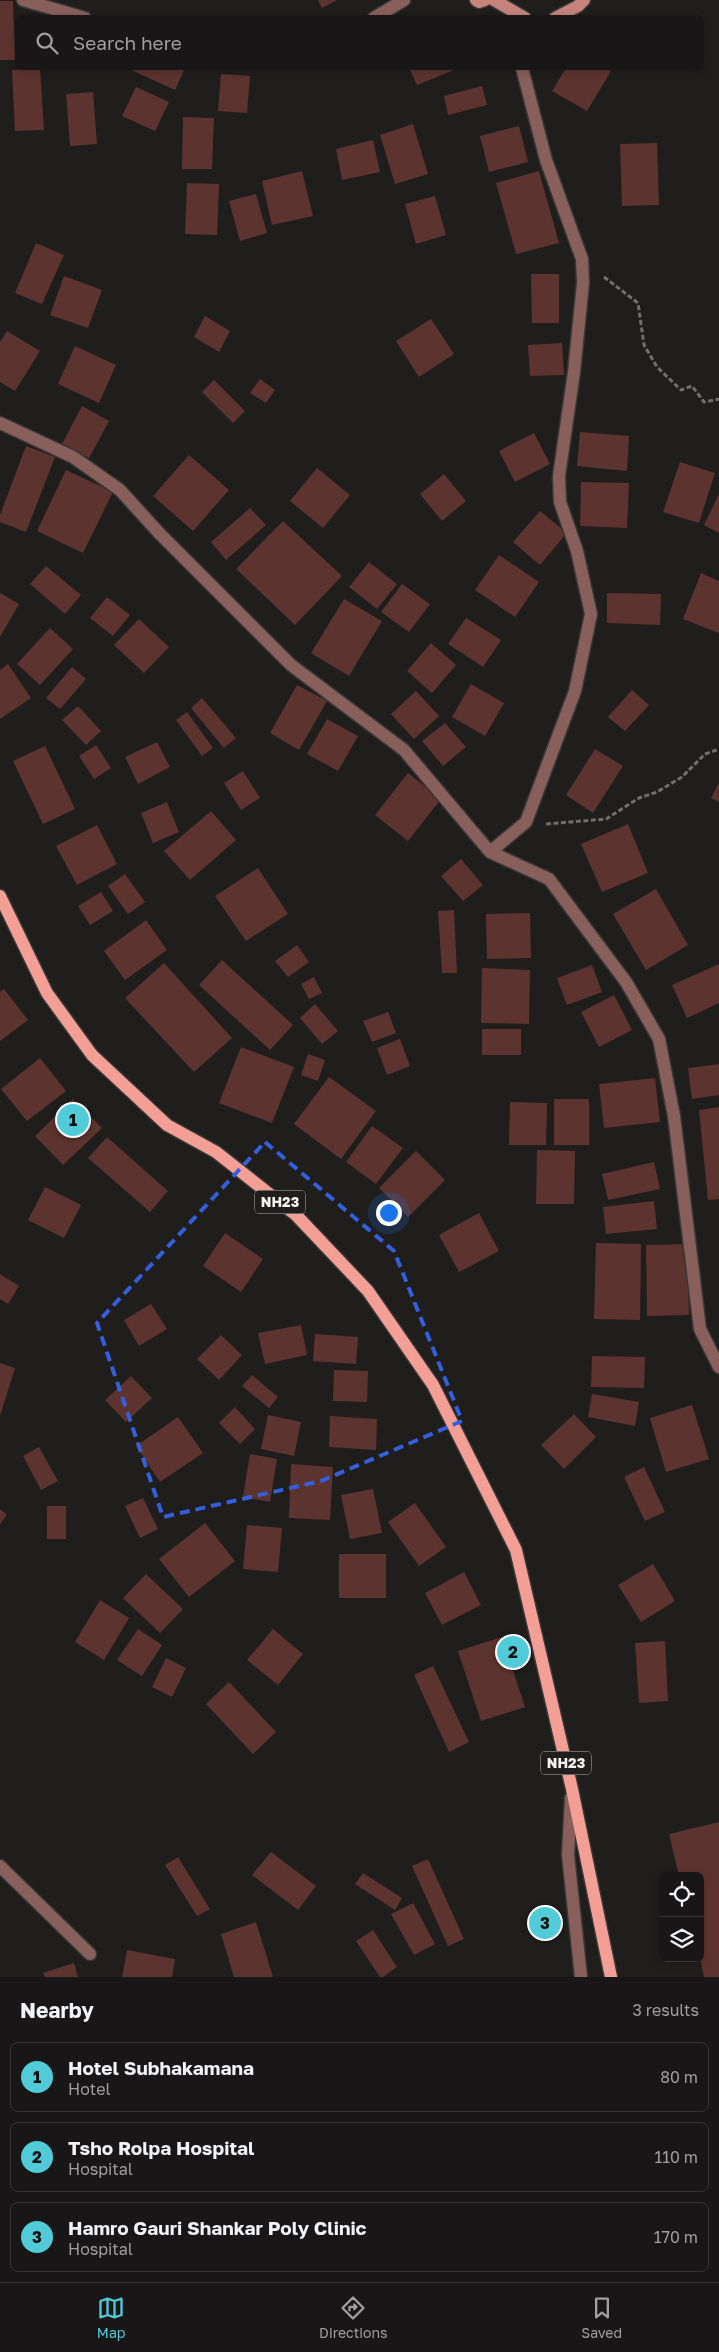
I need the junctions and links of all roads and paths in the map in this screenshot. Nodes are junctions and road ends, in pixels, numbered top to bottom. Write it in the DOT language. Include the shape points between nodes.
graph roads {
  1 [pos="23,0"];
  2 [pos="404,0"];
  3 [pos="476,0"];
  4 [pos="485,0"];
  5 [pos="494,0"];
  6 [pos="584,0"];
  7 [pos="75,15"];
  8 [pos="379,15"];
  9 [pos="520,15"];
  10 [pos="562,15"];
  11 [pos="523,70"];
  12 [pos="582,259"];
  13 [pos="719,399"];
  14 [pos="0,422"];
  15 [pos="719,749"];
  16 [pos="526,822"];
  17 [pos="490,852"];
  18 [pos="0,896"];
  19 [pos="719,1367"];
  20 [pos="572,1789"];
  21 [pos="0,1866"];
  22 [pos="90,1954"];
  23 [pos="581,1977"];
  24 [pos="611,1977"];
  1 -- 7 [label="street"];
  2 -- 8 [label="street"];
  3 -- 4 [label="street"];
  5 -- 9 [label="street"];
  6 -- 10 [label="street"];
  11 -- 12 [label="street" via="546,160"];
  12 -- 13 [label="path" via="638,303 644,344 657,367 681,390 692,386 704,402"];
  12 -- 16 [label="street" via="583,283 574,372 559,476 560,502 576,550 590,614 575,691"];
  14 -- 17 [label="street" via="73,457 120,490 291,665 404,750"];
  15 -- 16 [label="path" via="705,754 682,778 639,798 606,819 538,825"];
  16 -- 17 [label="street"];
  17 -- 19 [label="street" via="549,879 626,982 659,1039 674,1116 700,1329"];
  18 -- 20 [label="main road, NH23" via="47,994 92,1055 166,1125 216,1152 296,1215 368,1291 432,1384 516,1550"];
  20 -- 23 [label="street" via="568,1854"];
  20 -- 24 [label="main road, NH23"];
  21 -- 22 [label="street"];
}
